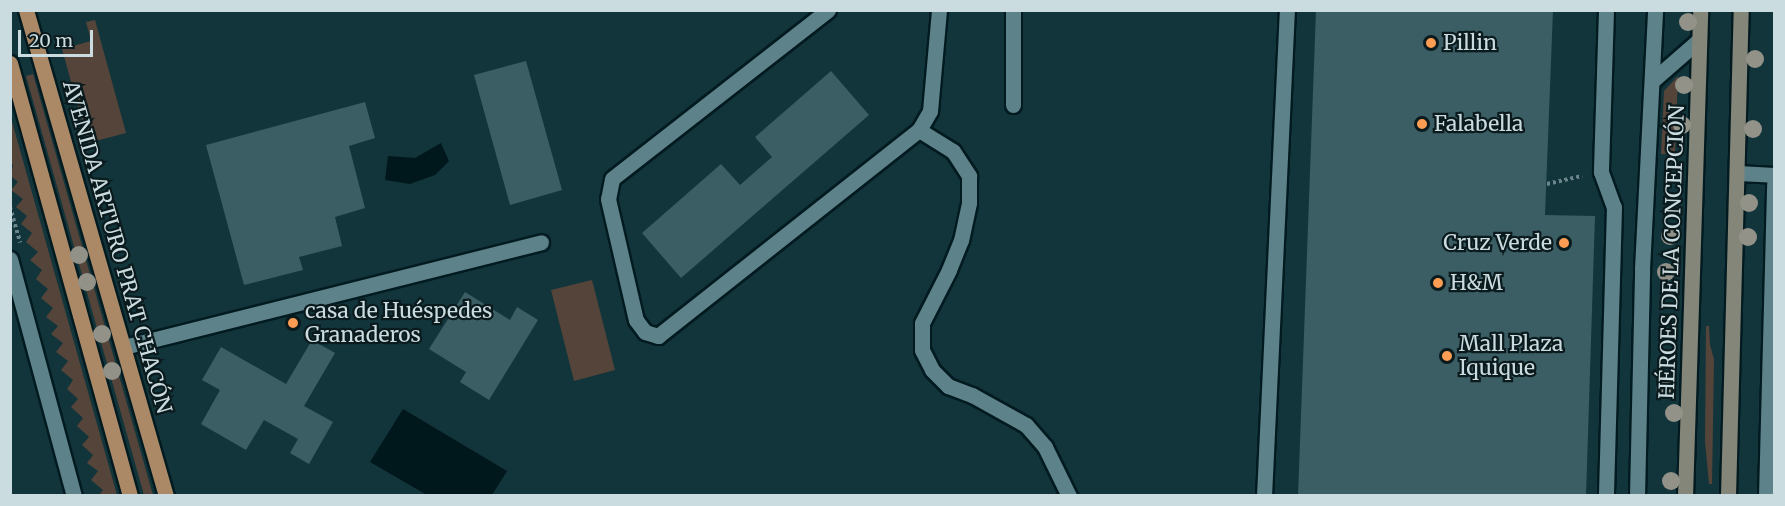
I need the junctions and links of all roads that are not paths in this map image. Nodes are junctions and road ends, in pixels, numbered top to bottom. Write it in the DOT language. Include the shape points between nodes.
graph roads {
  1 [pos="26,10"];
  2 [pos="828,10"];
  3 [pos="939,10"];
  4 [pos="1013,10"];
  5 [pos="1287,10"];
  6 [pos="1606,10"];
  7 [pos="1655,10"];
  8 [pos="1700,10"];
  9 [pos="1741,10"];
  10 [pos="1699,40"];
  11 [pos="10,63"];
  12 [pos="1652,81"];
  13 [pos="1013,105"];
  14 [pos="919,130"];
  15 [pos="1738,173"];
  16 [pos="1774,175"];
  17 [pos="1774,184"];
  18 [pos="541,242"];
  19 [pos="10,259"];
  20 [pos="124,347"];
  21 [pos="1771,421"];
  22 [pos="74,495"];
  23 [pos="130,495"];
  24 [pos="166,495"];
  25 [pos="1069,495"];
  26 [pos="1264,495"];
  27 [pos="1606,495"];
  28 [pos="1637,495"];
  29 [pos="1685,495"];
  30 [pos="1728,495"];
  31 [pos="1766,495"];
  1 -- 20 [label="main road, AVENIDA ARTURO PRAT CHACÓN"];
  2 -- 14 [label="street" via="612,179 608,199 636,320 645,332 658,336"];
  3 -- 14 [label="street" via="930,111"];
  4 -- 13 [label="street"];
  5 -- 26 [label="street"];
  6 -- 27 [label="street" via="1601,172 1614,207"];
  7 -- 12 [label="street"];
  8 -- 10 [label="main road, HÉROES DE LA CONCEPCIÓN"];
  9 -- 15 [label="main road"];
  10 -- 12 [label="street"];
  10 -- 29 [label="main road, HÉROES DE LA CONCEPCIÓN"];
  11 -- 23 [label="main road"];
  12 -- 28 [label="street" via="1642,269"];
  14 -- 25 [label="street" via="953,151 969,176 969,204 961,240 922,322 922,350 932,370 948,386 1026,424 1045,447"];
  15 -- 16 [label="street"];
  15 -- 30 [label="main road"];
  17 -- 21 [label="street"];
  18 -- 20 [label="street"];
  19 -- 22 [label="street"];
  20 -- 24 [label="main road, AVENIDA ARTURO PRAT CHACÓN"];
  21 -- 31 [label="street"];
}
